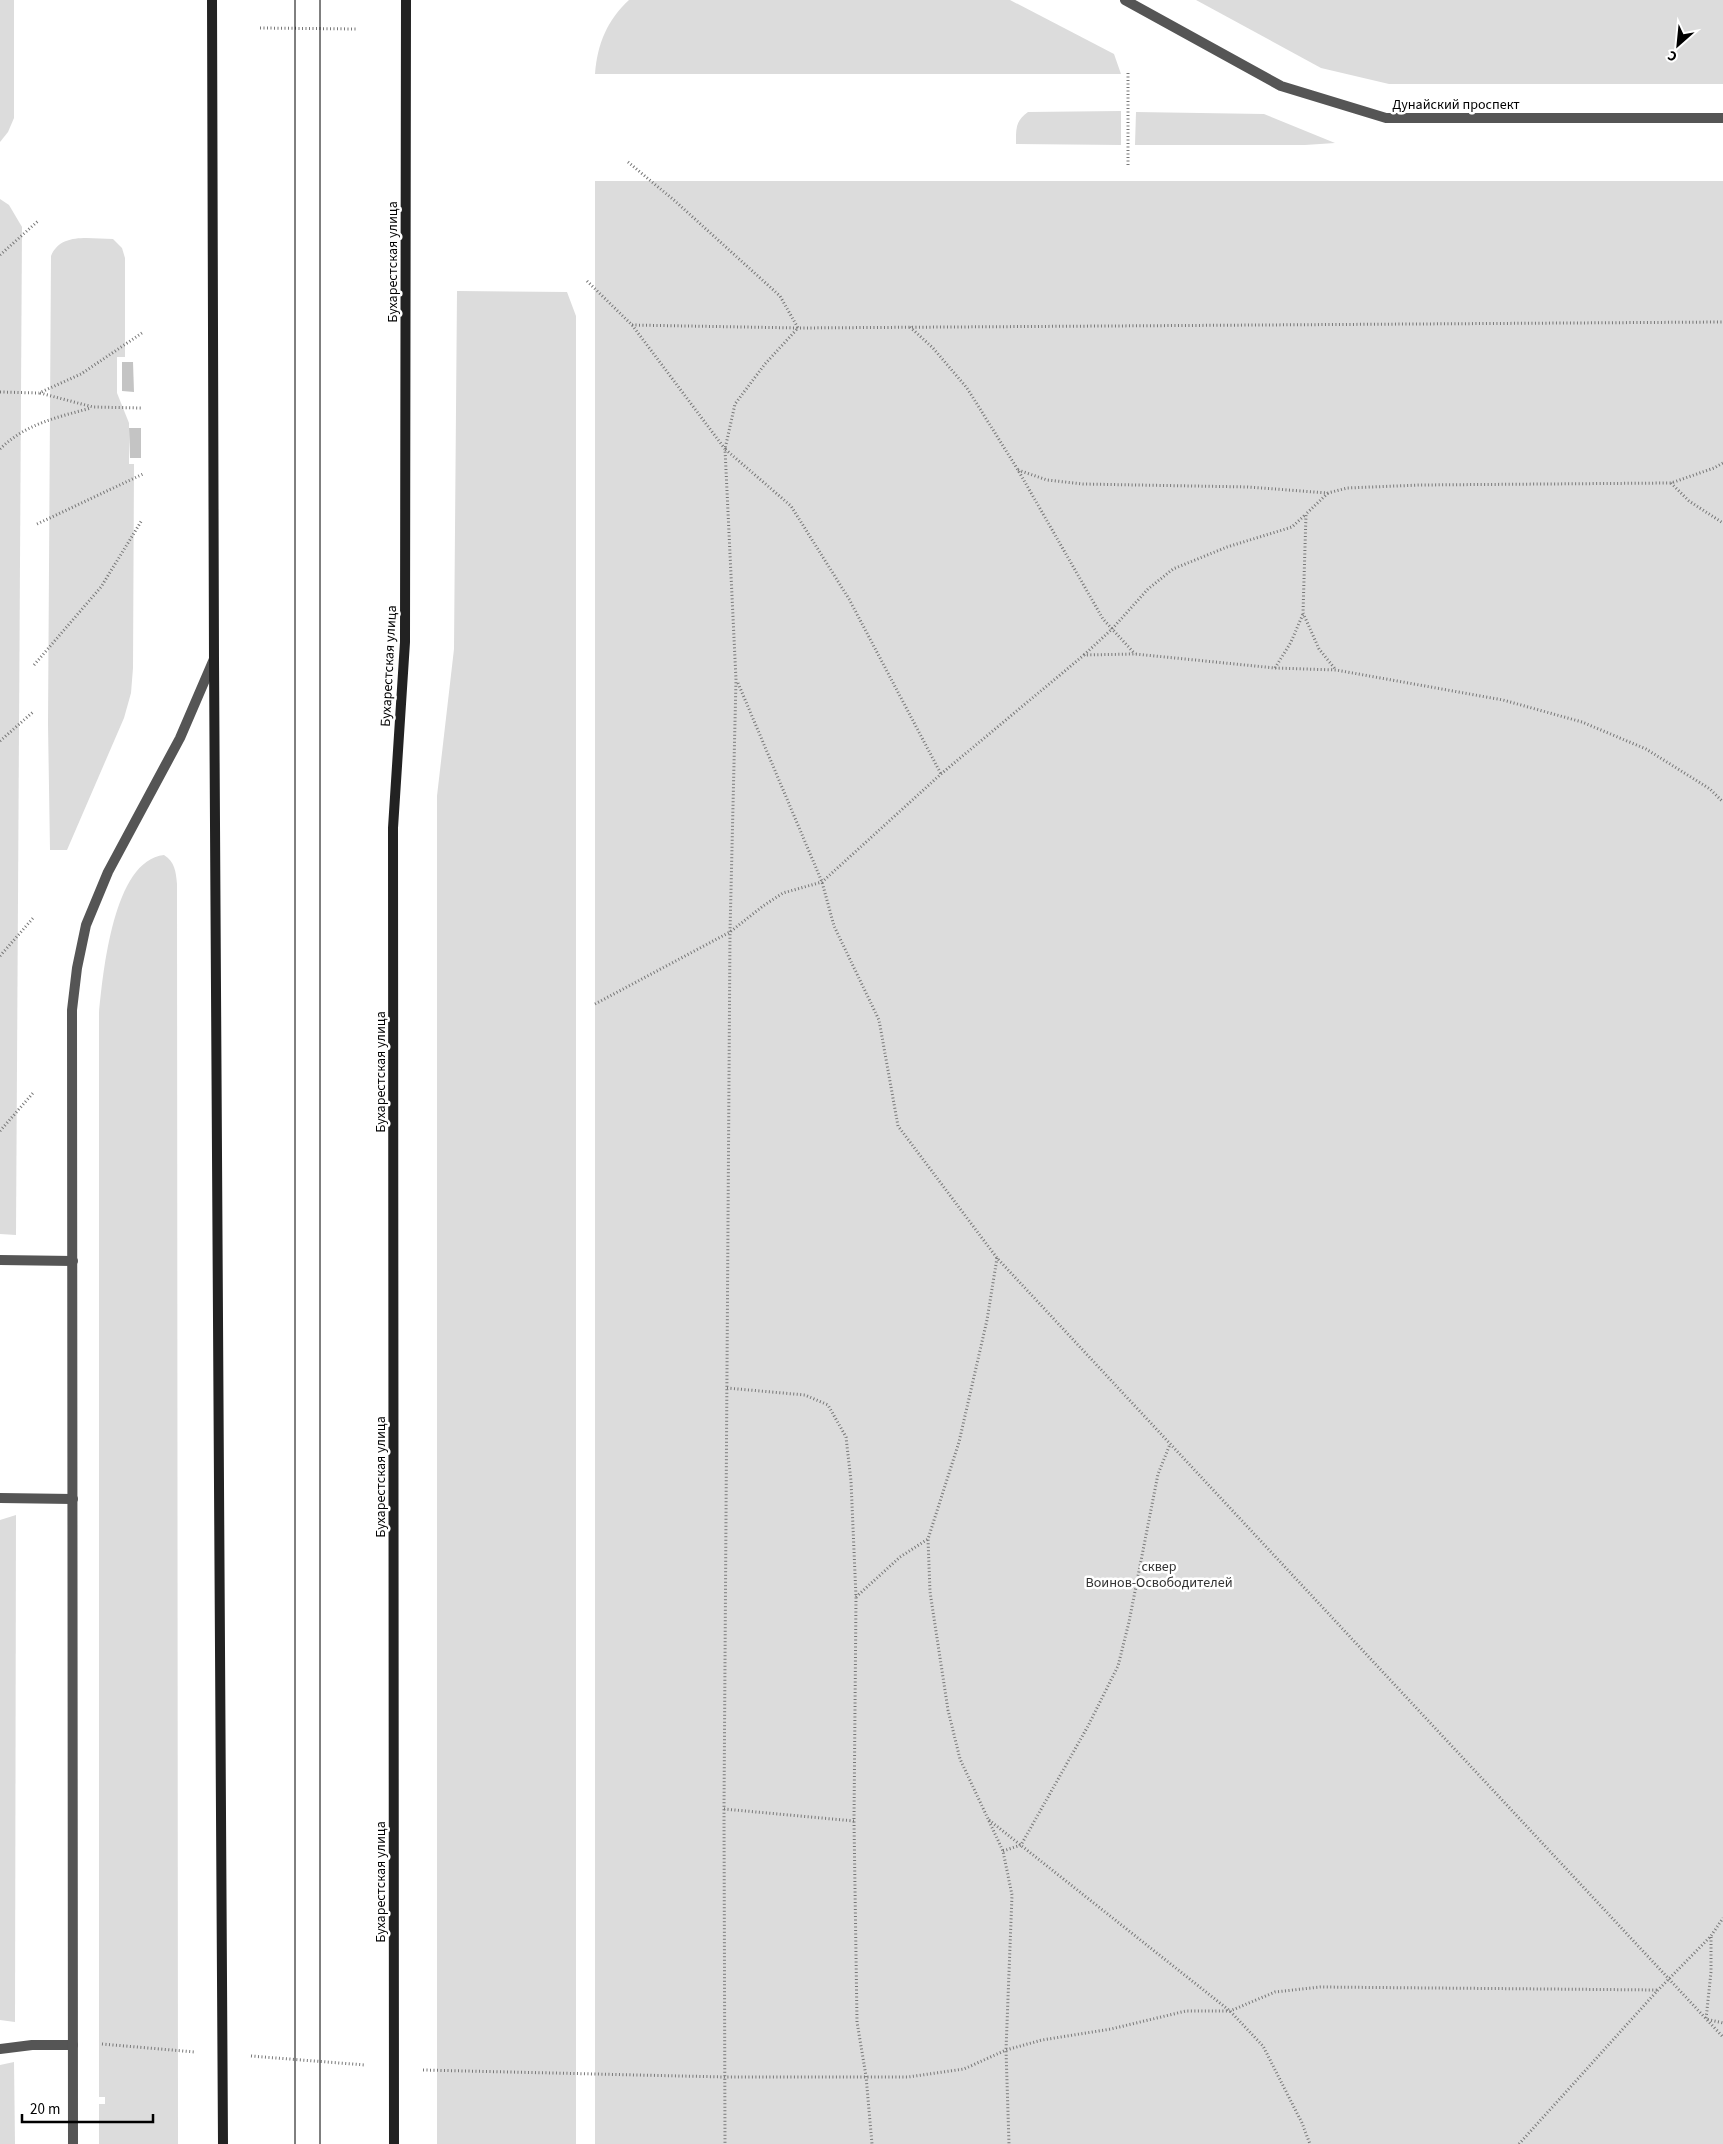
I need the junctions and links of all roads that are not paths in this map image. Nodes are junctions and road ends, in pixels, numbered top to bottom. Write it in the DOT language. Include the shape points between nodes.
graph roads {
  1 [pos="212,0"];
  2 [pos="406,0"];
  3 [pos="1125,0"];
  4 [pos="1723,118"];
  5 [pos="214,659"];
  6 [pos="0,1260"];
  7 [pos="73,1261"];
  8 [pos="0,1498"];
  9 [pos="73,1499"];
  10 [pos="73,2045"];
  11 [pos="0,2049"];
  12 [pos="73,2144"];
  13 [pos="223,2144"];
  14 [pos="394,2144"];
  1 -- 5 [label="main road"];
  2 -- 14 [label="main road, Бухарестская улица" via="405,642 393,828"];
  3 -- 4 [label="street, Дунайский проспект" via="1281,86 1386,118"];
  5 -- 7 [label="street" via="180,738 108,872 86,925 72,1010"];
  5 -- 13 [label="main road"];
  6 -- 7 [label="street"];
  7 -- 9 [label="street"];
  8 -- 9 [label="street"];
  9 -- 10 [label="street"];
  10 -- 11 [label="street"];
  10 -- 12 [label="street"];
}
